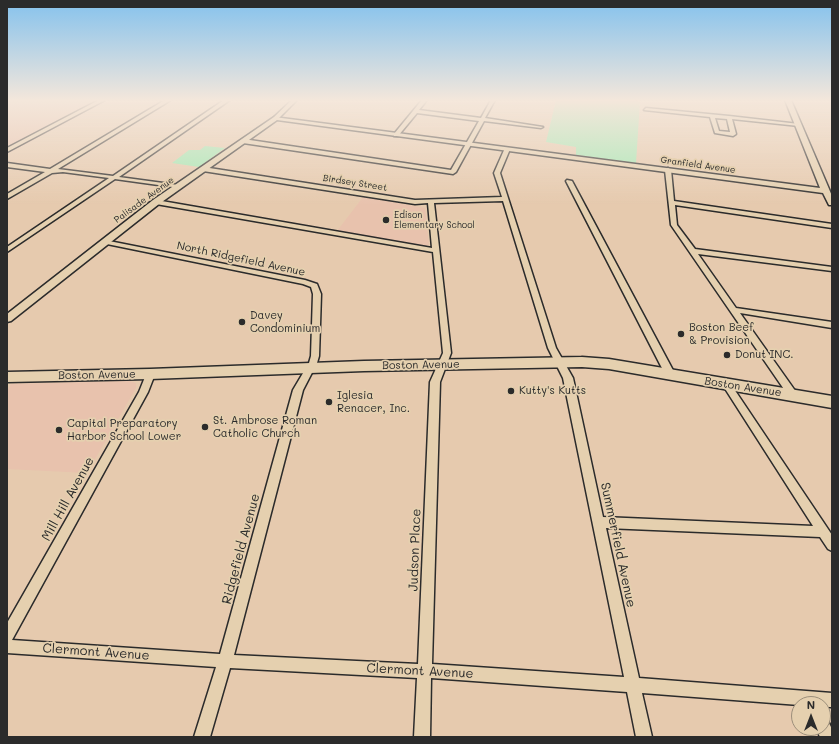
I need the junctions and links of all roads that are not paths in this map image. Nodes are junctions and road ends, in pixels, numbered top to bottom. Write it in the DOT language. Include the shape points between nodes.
graph roads {
  1 [pos="36,135"];
  2 [pos="112,135"];
  3 [pos="176,135"];
  4 [pos="252,135"];
  5 [pos="396,135"];
  6 [pos="474,135"];
  7 [pos="803,135"];
  8 [pos="243,141"];
  9 [pos="468,144"];
  10 [pos="507,149"];
  11 [pos="7,150"];
  12 [pos="7,165"];
  13 [pos="203,168"];
  14 [pos="668,170"];
  15 [pos="52,171"];
  16 [pos="113,177"];
  17 [pos="569,181"];
  18 [pos="106,182"];
  19 [pos="178,187"];
  20 [pos="829,191"];
  21 [pos="171,192"];
  22 [pos="7,197"];
  23 [pos="506,199"];
  24 [pos="431,201"];
  25 [pos="156,202"];
  26 [pos="673,203"];
  27 [pos="832,203"];
  28 [pos="832,226"];
  29 [pos="104,242"];
  30 [pos="7,250"];
  31 [pos="437,251"];
  32 [pos="692,251"];
  33 [pos="832,270"];
  34 [pos="735,310"];
  35 [pos="7,319"];
  36 [pos="832,325"];
  37 [pos="560,362"];
  38 [pos="443,365"];
  39 [pos="309,369"];
  40 [pos="150,374"];
  41 [pos="670,374"];
  42 [pos="7,377"];
  43 [pos="727,385"];
  44 [pos="793,395"];
  45 [pos="832,402"];
  46 [pos="599,522"];
  47 [pos="824,532"];
  48 [pos="832,545"];
  49 [pos="7,636"];
  50 [pos="7,646"];
  51 [pos="225,661"];
  52 [pos="425,671"];
  53 [pos="633,685"];
  54 [pos="791,700"];
  55 [pos="202,737"];
  56 [pos="422,737"];
  57 [pos="644,737"];
  1 -- 11 [label="street"];
  2 -- 15 [label="street"];
  3 -- 16 [label="street"];
  4 -- 8 [label="street, Palisade Avenue"];
  5 -- 9 [label="street, Granfield Avenue"];
  6 -- 9 [label="street"];
  7 -- 20 [label="street"];
  8 -- 9 [label="street" via="453,172"];
  8 -- 13 [label="street, Palisade Avenue"];
  9 -- 10 [label="street, Granfield Avenue"];
  10 -- 14 [label="street, Granfield Avenue"];
  10 -- 23 [label="street, Summerfield Avenue" via="497,173"];
  12 -- 15 [label="street"];
  13 -- 19 [label="street, Palisade Avenue"];
  13 -- 24 [label="street, Birdsey Street" via="415,202"];
  14 -- 20 [label="street, Granfield Avenue"];
  14 -- 26 [label="street"];
  15 -- 16 [label="street" via="63,170"];
  15 -- 18 [label="street" via="55,174"];
  15 -- 22 [label="street"];
  16 -- 18 [label="street"];
  16 -- 19 [label="street"];
  17 -- 41 [label="street"];
  18 -- 21 [label="street"];
  18 -- 30 [label="street"];
  19 -- 21 [label="street, Palisade Avenue"];
  20 -- 27 [label="street"];
  21 -- 25 [label="street, Palisade Avenue"];
  23 -- 24 [label="street, Birdsey Street"];
  23 -- 37 [label="street, Summerfield Avenue" via="552,348"];
  24 -- 31 [label="street, Judson Place"];
  25 -- 29 [label="street, Palisade Avenue"];
  25 -- 31 [label="street"];
  26 -- 28 [label="street"];
  26 -- 32 [label="street" via="674,225"];
  29 -- 35 [label="street, Palisade Avenue"];
  29 -- 39 [label="street, North Ridgefield Avenue" via="305,282 314,286 317,294 315,356"];
  31 -- 38 [label="street, Judson Place" via="447,353"];
  32 -- 33 [label="street"];
  32 -- 34 [label="street"];
  34 -- 36 [label="street"];
  34 -- 44 [label="street"];
  37 -- 38 [label="main road, Boston Avenue"];
  37 -- 41 [label="main road, Boston Avenue" via="609,364"];
  37 -- 46 [label="street, Summerfield Avenue" via="568,378"];
  38 -- 39 [label="main road, Boston Avenue"];
  38 -- 52 [label="street, Judson Place" via="436,382"];
  39 -- 40 [label="main road, Boston Avenue"];
  39 -- 51 [label="street, Ridgefield Avenue" via="298,390"];
  40 -- 42 [label="main road, Boston Avenue"];
  40 -- 49 [label="street, Mill Hill Avenue" via="143,392"];
  41 -- 43 [label="main road, Boston Avenue"];
  43 -- 44 [label="main road, Boston Avenue"];
  43 -- 47 [label="street"];
  44 -- 45 [label="main road, Boston Avenue"];
  46 -- 47 [label="street"];
  46 -- 53 [label="street, Summerfield Avenue"];
  47 -- 48 [label="street"];
  50 -- 51 [label="street, Clermont Avenue"];
  51 -- 52 [label="street, Clermont Avenue"];
  51 -- 55 [label="street, Ridgefield Avenue"];
  52 -- 53 [label="street, Clermont Avenue"];
  52 -- 56 [label="street, Judson Place"];
  53 -- 54 [label="street, Clermont Avenue"];
  53 -- 57 [label="street, Summerfield Avenue"];
}
